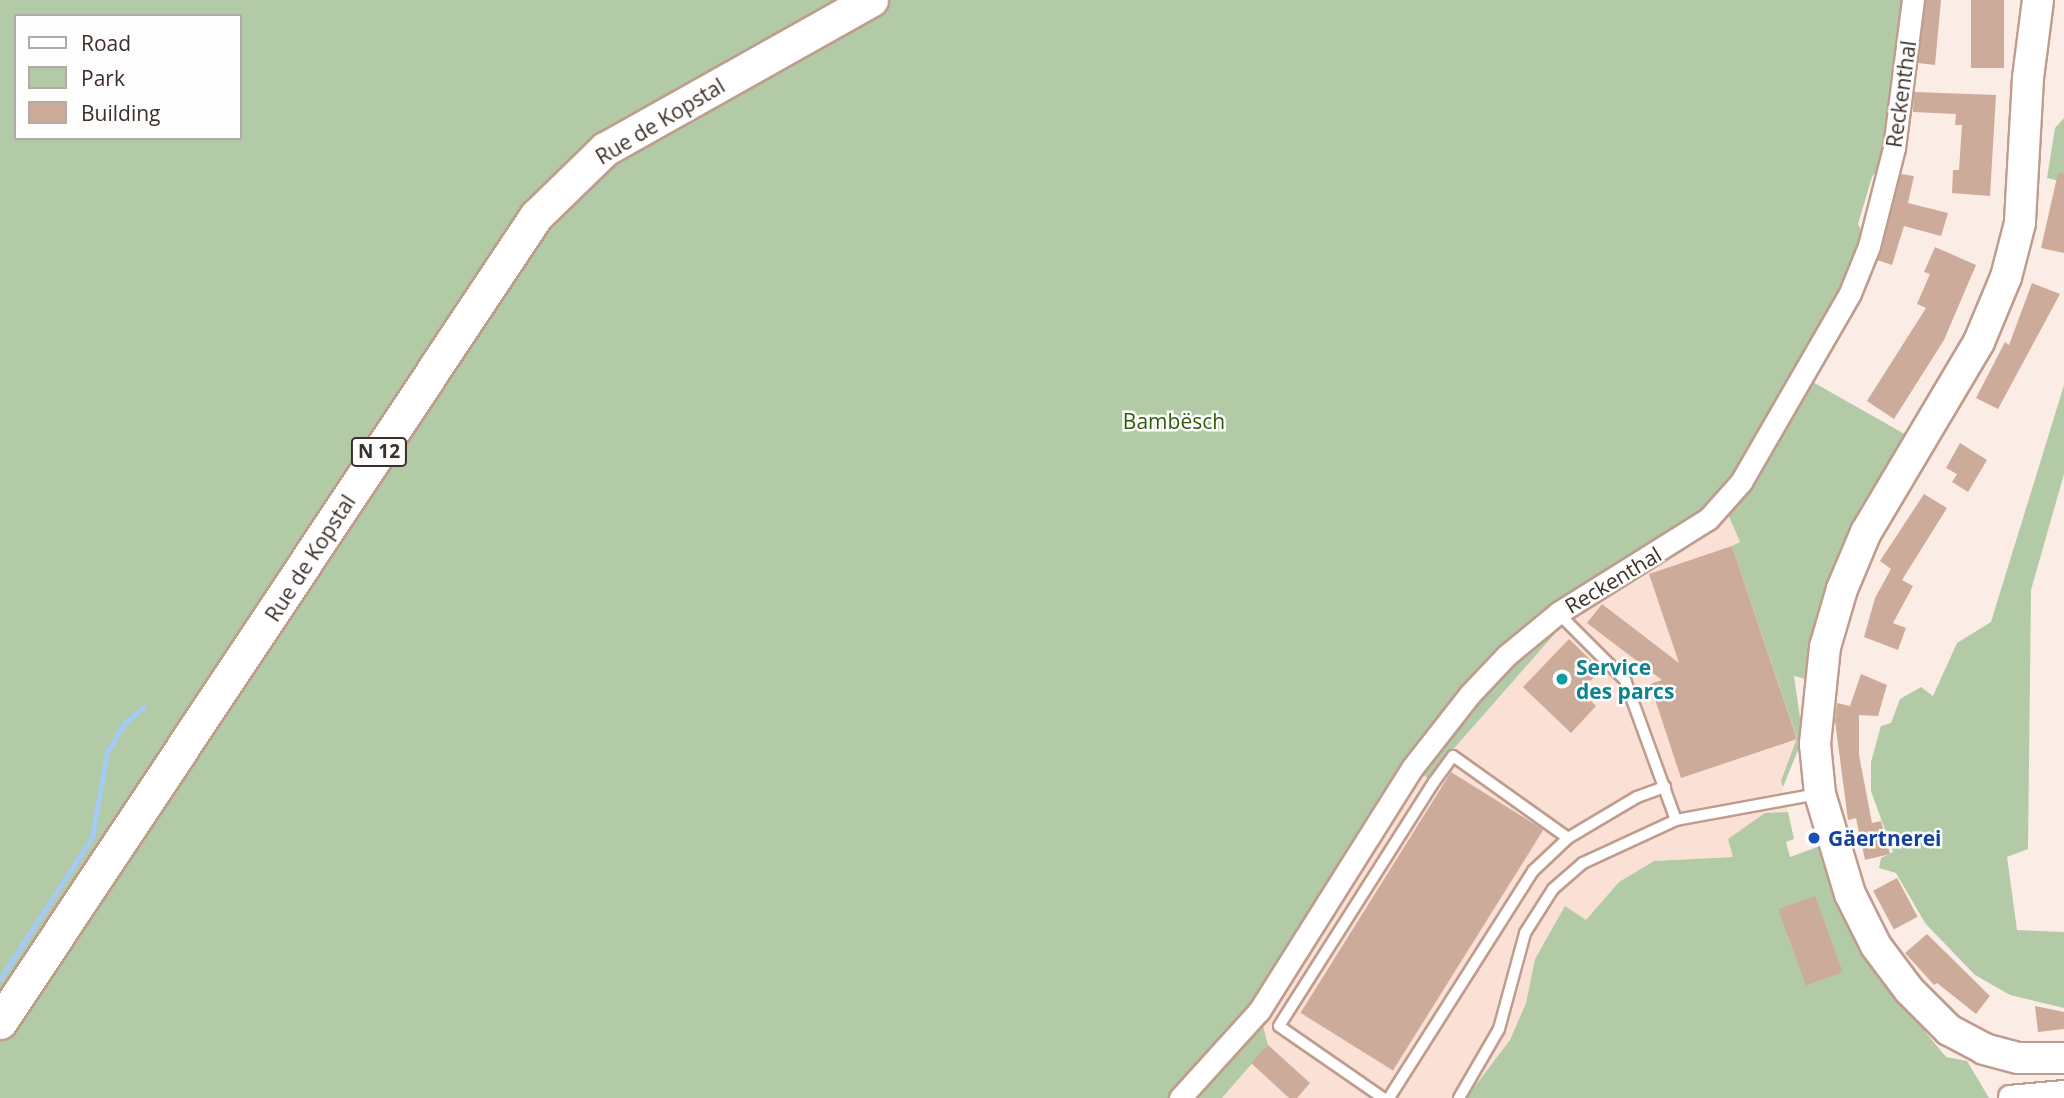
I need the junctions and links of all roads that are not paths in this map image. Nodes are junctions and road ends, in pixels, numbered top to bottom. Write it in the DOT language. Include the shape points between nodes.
graph roads {
  1 [pos="871,0"];
  2 [pos="1913,0"];
  3 [pos="2038,0"];
  4 [pos="1558,613"];
  5 [pos="1665,787"];
  6 [pos="1820,794"];
  7 [pos="1390,803"];
  8 [pos="1412,816"];
  9 [pos="1676,820"];
  10 [pos="1568,838"];
  11 [pos="1259,1011"];
  12 [pos="0,1022"];
  13 [pos="1279,1026"];
  14 [pos="2064,1058"];
  15 [pos="2064,1091"];
  16 [pos="2009,1096"];
  17 [pos="1180,1098"];
  18 [pos="1383,1098"];
  19 [pos="1389,1098"];
  20 [pos="1459,1098"];
  1 -- 12 [label="main road, Rue de Kopstal / N 12" via="605,149 536,216"];
  2 -- 4 [label="street, Reckenthal" via="1894,148 1869,246 1804,378 1741,482 1708,520"];
  3 -- 6 [label="main road" via="2028,78 2020,223 2006,277 1979,342 1866,532 1842,589 1825,647 1817,700"];
  4 -- 5 [label="lane" via="1625,680"];
  4 -- 7 [label="street, Reckenthal" via="1507,655 1470,694"];
  5 -- 9 [label="lane"];
  5 -- 10 [label="lane" via="1637,797"];
  6 -- 9 [label="lane"];
  6 -- 14 [label="main road" via="1850,894 1876,946 1909,990 1949,1030 1984,1049 2018,1058"];
  7 -- 8 [label="lane"];
  7 -- 11 [label="street, Reckenthal"];
  8 -- 10 [label="lane" via="1453,756"];
  8 -- 13 [label="lane"];
  9 -- 20 [label="lane" via="1583,863 1553,889 1525,933 1499,1029"];
  10 -- 19 [label="lane" via="1533,870"];
  11 -- 13 [label="lane"];
  11 -- 17 [label="street, Reckenthal"];
  13 -- 18 [label="lane"];
  15 -- 16 [label="street"];
}
